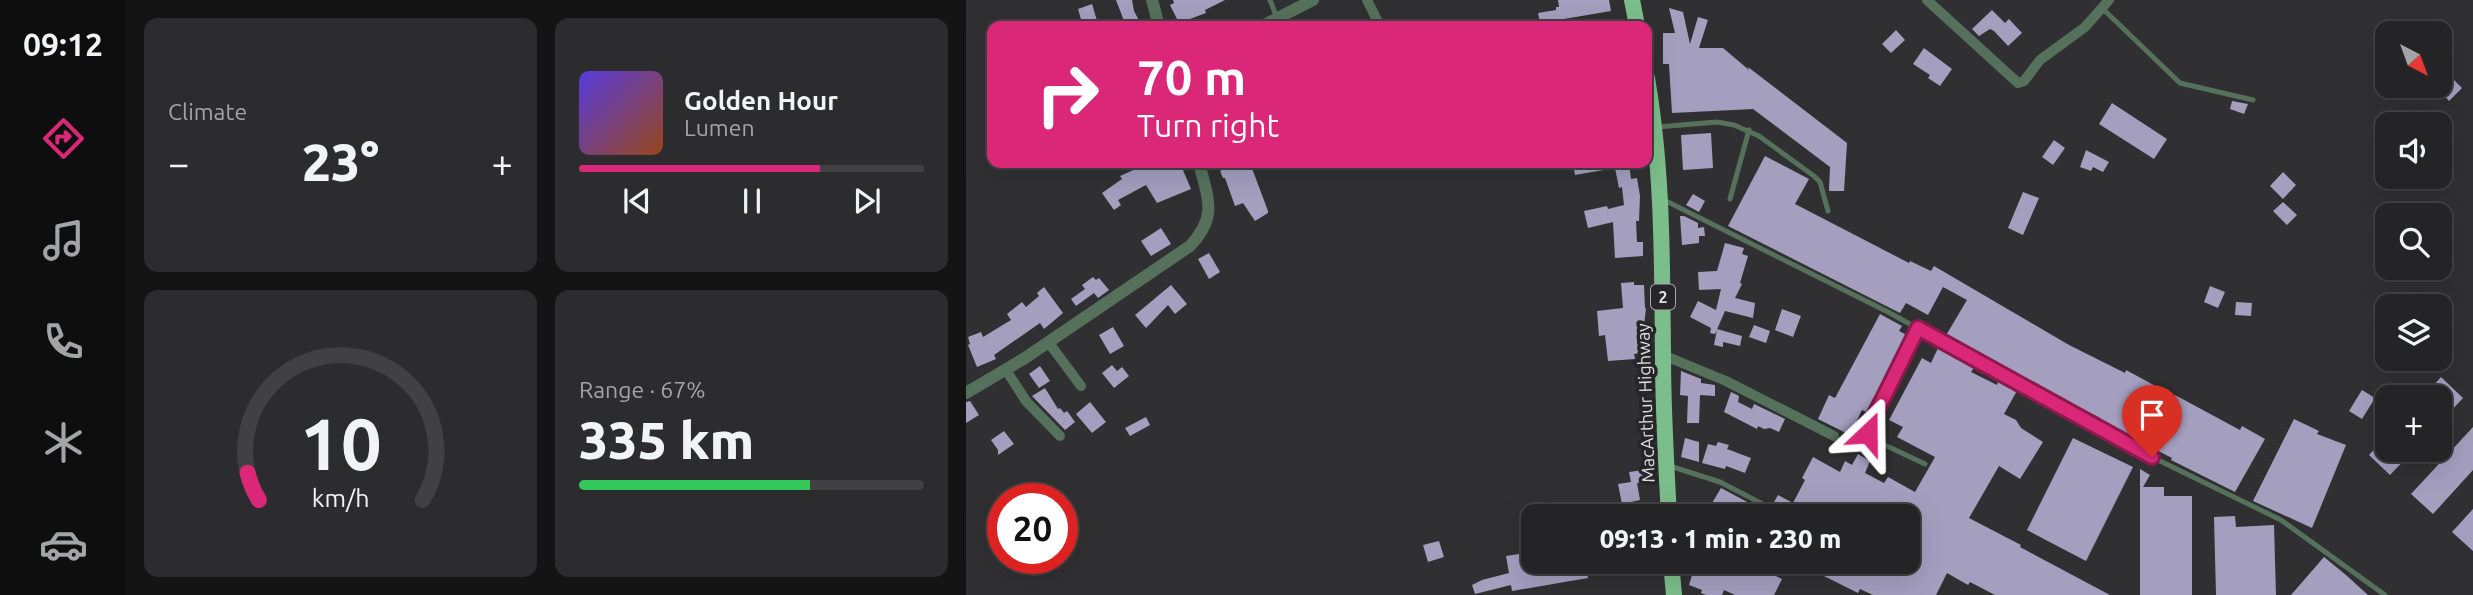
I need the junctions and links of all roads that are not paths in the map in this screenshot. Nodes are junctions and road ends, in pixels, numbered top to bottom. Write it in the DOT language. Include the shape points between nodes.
graph roads {
  1 [pos="1152,0"];
  2 [pos="1270,0"];
  3 [pos="1313,0"];
  4 [pos="1367,0"];
  5 [pos="1632,0"];
  6 [pos="1927,0"];
  7 [pos="2106,4"];
  8 [pos="1277,18"];
  9 [pos="1377,20"];
  10 [pos="1158,21"];
  11 [pos="1271,21"];
  12 [pos="1636,21"];
  13 [pos="2253,100"];
  14 [pos="1652,114"];
  15 [pos="1654,128"];
  16 [pos="1749,130"];
  17 [pos="1200,168"];
  18 [pos="1659,198"];
  19 [pos="1730,199"];
  20 [pos="1828,211"];
  21 [pos="1918,328"];
  22 [pos="1049,343"];
  23 [pos="1663,355"];
  24 [pos="1006,370"];
  25 [pos="1081,386"];
  26 [pos="966,393"];
  27 [pos="1060,436"];
  28 [pos="1834,436"];
  29 [pos="1926,464"];
  30 [pos="1667,465"];
  31 [pos="1669,504"];
  32 [pos="1763,504"];
  33 [pos="1672,574"];
  34 [pos="1674,595"];
  35 [pos="2385,595"];
  1 -- 10 [label="street"];
  2 -- 8 [label="lane"];
  3 -- 8 [label="street"];
  4 -- 9 [label="street"];
  5 -- 12 [label="highway"];
  6 -- 7 [label="street" via="2018,83 2040,60 2079,33"];
  7 -- 13 [label="lane" via="2180,83"];
  8 -- 11 [label="street"];
  14 -- 15 [label="highway, MacArthur Highway / 2"];
  15 -- 16 [label="lane" via="1717,122"];
  15 -- 18 [label="highway, MacArthur Highway / 2"];
  16 -- 19 [label="lane"];
  16 -- 20 [label="lane" via="1820,182"];
  17 -- 22 [label="street" via="1210,210 1198,237"];
  18 -- 21 [label="lane"];
  18 -- 23 [label="highway, MacArthur Highway / 2"];
  21 -- 29 [label="lane" via="1868,433"];
  21 -- 35 [label="lane" via="2152,457 2281,520"];
  22 -- 24 [label="street"];
  22 -- 25 [label="street"];
  23 -- 28 [label="street"];
  23 -- 30 [label="highway, MacArthur Highway / 2"];
  24 -- 26 [label="street"];
  24 -- 27 [label="street" via="1026,401"];
  30 -- 31 [label="highway, MacArthur Highway / 2"];
  30 -- 32 [label="lane" via="1720,482"];
  33 -- 34 [label="highway"];
}
